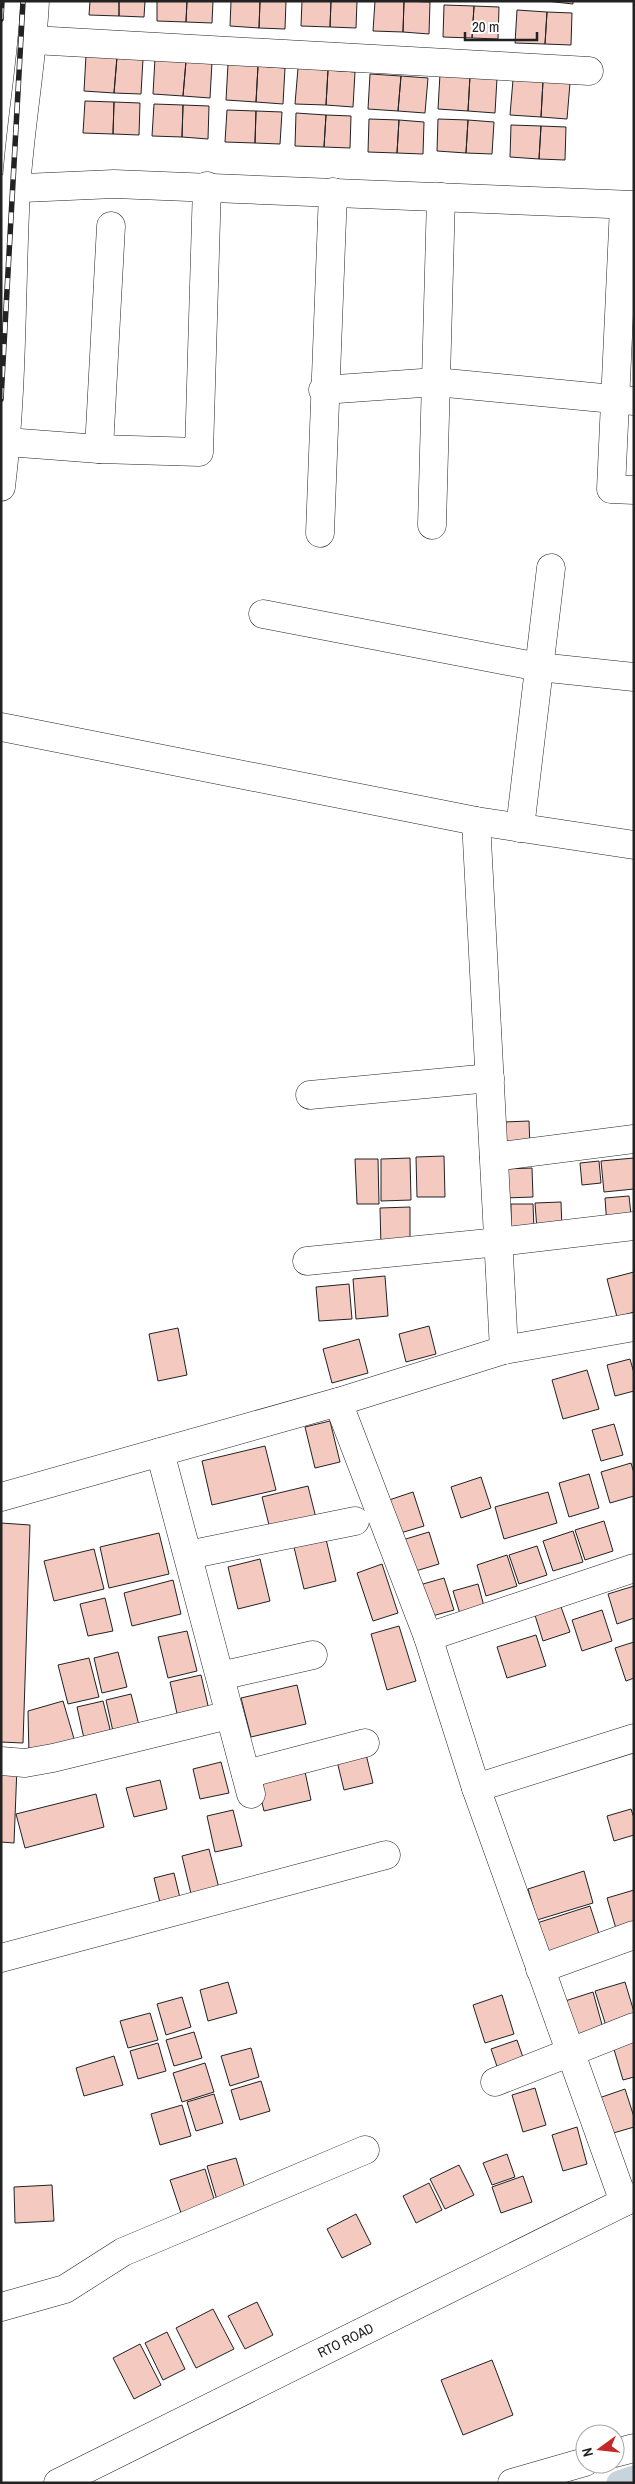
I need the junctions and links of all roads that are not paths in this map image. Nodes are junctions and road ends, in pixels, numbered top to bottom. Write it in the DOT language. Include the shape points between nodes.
graph roads {
  1 [pos="35,1"];
  2 [pos="33,40"];
  3 [pos="589,71"];
  4 [pos="207,186"];
  5 [pos="9,188"];
  6 [pos="333,192"];
  7 [pos="441,197"];
  8 [pos="629,205"];
  9 [pos="111,226"];
  10 [pos="436,382"];
  11 [pos="324,390"];
  12 [pos="624,401"];
  13 [pos="7,442"];
  14 [pos="99,448"];
  15 [pos="1,487"];
  16 [pos="634,490"];
  17 [pos="432,525"];
  18 [pos="320,533"];
  19 [pos="551,568"];
  20 [pos="263,614"];
  21 [pos="539,667"];
  22 [pos="634,678"];
  23 [pos="1,727"];
  24 [pos="476,821"];
  25 [pos="520,828"];
  26 [pos="634,845"];
  27 [pos="490,1078"];
  28 [pos="310,1095"];
  29 [pos="634,1139"];
  30 [pos="494,1157"];
  31 [pos="634,1226"];
  32 [pos="499,1242"];
  33 [pos="307,1261"];
  34 [pos="634,1326"];
  35 [pos="504,1350"];
  36 [pos="338,1402"];
  37 [pos="160,1452"];
  38 [pos="1,1497"];
  39 [pos="355,1521"];
  40 [pos="188,1555"];
  41 [pos="634,1568"];
  42 [pos="428,1636"];
  43 [pos="312,1656"];
  44 [pos="220,1676"];
  45 [pos="229,1716"];
  46 [pos="634,1738"];
  47 [pos="365,1743"];
  48 [pos="1,1761"];
  49 [pos="476,1788"];
  50 [pos="386,1855"];
  51 [pos="634,1935"];
  52 [pos="1,1958"];
  53 [pos="540,1969"];
  54 [pos="634,2026"];
  55 [pos="570,2052"];
  56 [pos="495,2082"];
  57 [pos="365,2150"];
  58 [pos="629,2199"];
  59 [pos="1,2306"];
  60 [pos="575,2465"];
  61 [pos="58,2483"];
  62 [pos="512,2483"];
  1 -- 2 [label="street"];
  2 -- 3 [label="street"];
  2 -- 5 [label="street"];
  4 -- 5 [label="street" via="114,184"];
  4 -- 6 [label="street"];
  4 -- 14 [label="street" via="199,452"];
  5 -- 13 [label="street"];
  6 -- 7 [label="street"];
  6 -- 11 [label="street"];
  7 -- 8 [label="street"];
  7 -- 10 [label="street"];
  8 -- 12 [label="street"];
  9 -- 14 [label="street"];
  10 -- 11 [label="street"];
  10 -- 12 [label="street"];
  10 -- 17 [label="street"];
  11 -- 18 [label="street"];
  12 -- 16 [label="street" via="611,489"];
  13 -- 14 [label="street"];
  13 -- 15 [label="street"];
  19 -- 21 [label="street"];
  20 -- 21 [label="street"];
  21 -- 22 [label="street"];
  21 -- 25 [label="street"];
  23 -- 24 [label="street"];
  24 -- 25 [label="street"];
  24 -- 27 [label="street"];
  25 -- 26 [label="street"];
  27 -- 28 [label="street"];
  27 -- 30 [label="street"];
  29 -- 30 [label="street"];
  30 -- 32 [label="street"];
  31 -- 32 [label="street"];
  32 -- 33 [label="street"];
  32 -- 35 [label="street"];
  34 -- 35 [label="street"];
  35 -- 36 [label="street"];
  36 -- 37 [label="street"];
  36 -- 42 [label="street"];
  37 -- 38 [label="street"];
  37 -- 40 [label="street"];
  39 -- 40 [label="street"];
  40 -- 44 [label="street"];
  41 -- 42 [label="street"];
  42 -- 49 [label="street"];
  43 -- 44 [label="street"];
  44 -- 45 [label="street"];
  45 -- 47 [label="street" via="249,1784"];
  45 -- 48 [label="street" via="53,1758 25,1763"];
  46 -- 49 [label="street"];
  49 -- 53 [label="street"];
  50 -- 52 [label="street"];
  51 -- 53 [label="street"];
  53 -- 55 [label="street"];
  54 -- 55 [label="street"];
  55 -- 56 [label="street"];
  55 -- 58 [label="street"];
  57 -- 59 [label="street" via="123,2252 65,2289"];
  58 -- 61 [label="street, RTO ROAD"];
  60 -- 62 [label="street"];
}
